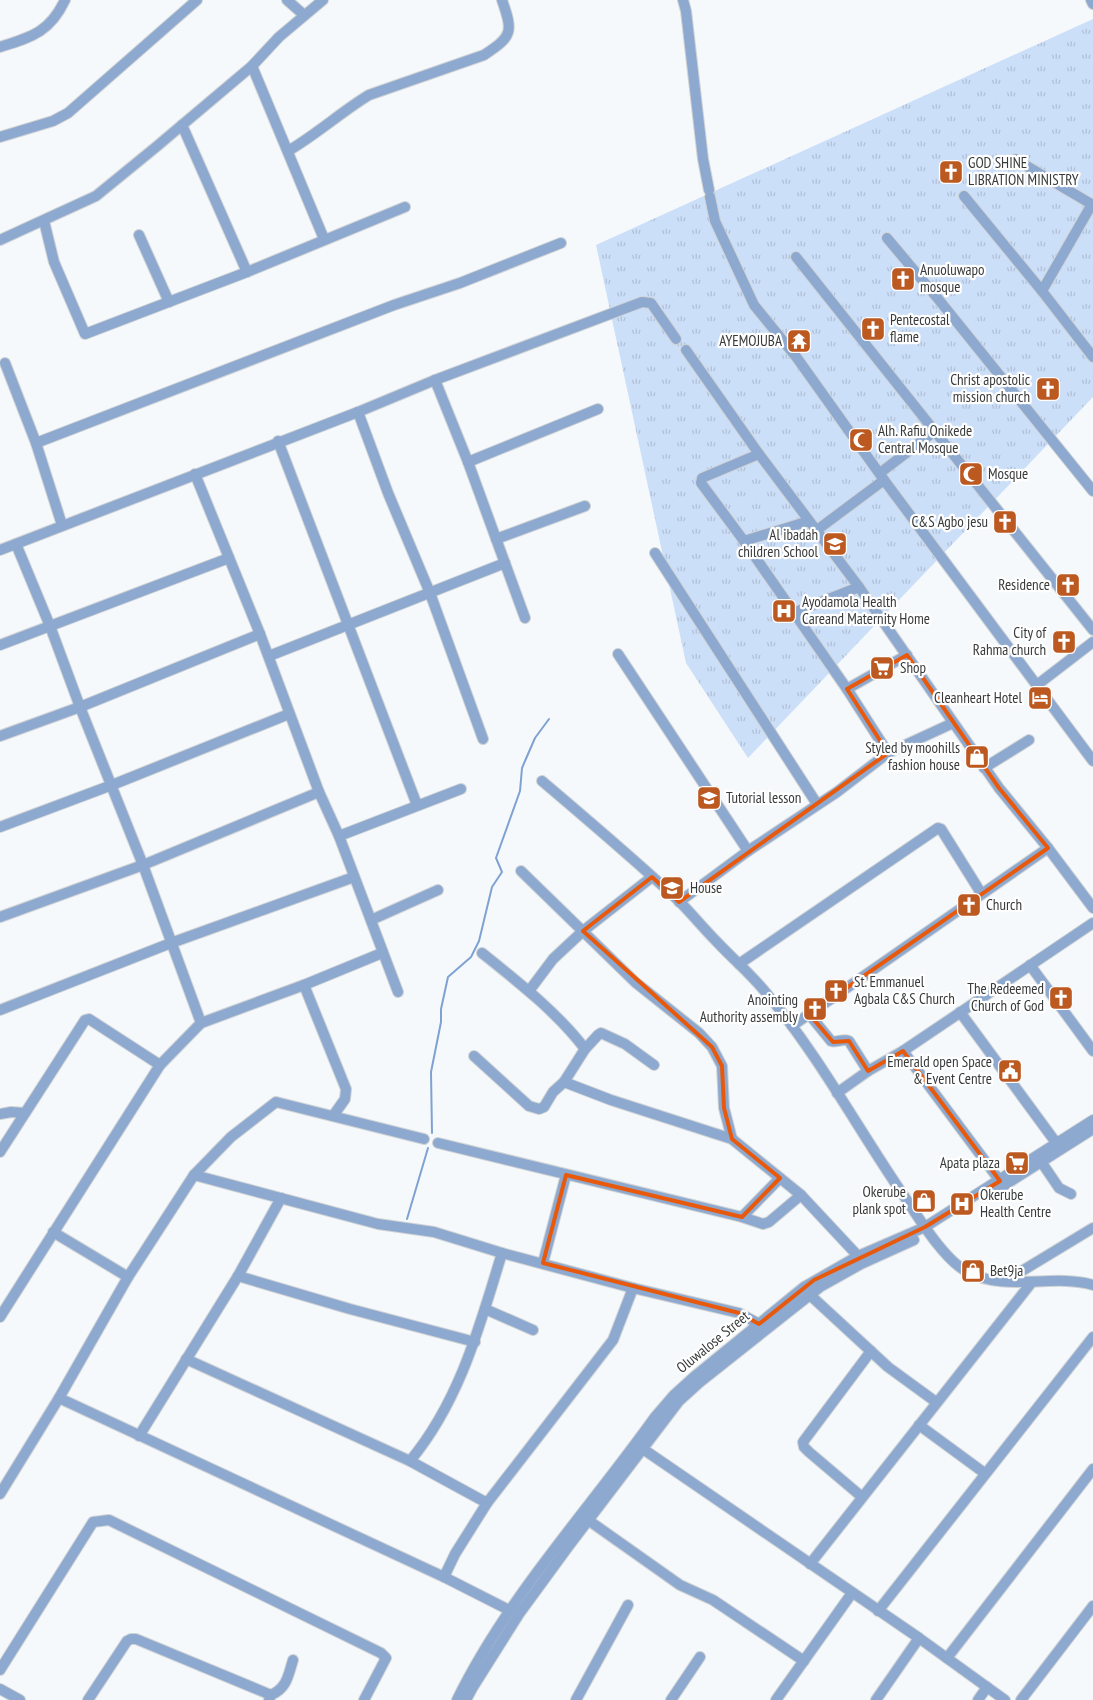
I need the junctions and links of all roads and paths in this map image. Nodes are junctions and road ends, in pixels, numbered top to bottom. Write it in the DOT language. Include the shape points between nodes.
graph roads {
  1 [pos="65,0"];
  2 [pos="197,0"];
  3 [pos="287,0"];
  4 [pos="323,0"];
  5 [pos="502,0"];
  6 [pos="683,0"];
  7 [pos="1091,0"];
  8 [pos="1093,4"];
  9 [pos="304,15"];
  10 [pos="0,47"];
  11 [pos="252,66"];
  12 [pos="182,125"];
  13 [pos="0,137"];
  14 [pos="288,151"];
  15 [pos="1015,160"];
  16 [pos="964,196"];
  17 [pos="1092,204"];
  18 [pos="405,207"];
  19 [pos="44,221"];
  20 [pos="139,235"];
  21 [pos="887,238"];
  22 [pos="324,239"];
  23 [pos="0,240"];
  24 [pos="561,243"];
  25 [pos="796,257"];
  26 [pos="248,272"];
  27 [pos="1042,291"];
  28 [pos="169,302"];
  29 [pos="676,340"];
  30 [pos="686,350"];
  31 [pos="1093,357"];
  32 [pos="5,363"];
  33 [pos="435,380"];
  34 [pos="598,409"];
  35 [pos="358,412"];
  36 [pos="935,431"];
  37 [pos="278,441"];
  38 [pos="36,443"];
  39 [pos="758,454"];
  40 [pos="468,462"];
  41 [pos="195,474"];
  42 [pos="882,476"];
  43 [pos="1093,491"];
  44 [pos="585,506"];
  45 [pos="809,521"];
  46 [pos="62,525"];
  47 [pos="817,530"];
  48 [pos="496,539"];
  49 [pos="744,541"];
  50 [pos="16,544"];
  51 [pos="0,550"];
  52 [pos="655,553"];
  53 [pos="230,558"];
  54 [pos="505,563"];
  55 [pos="859,587"];
  56 [pos="430,593"];
  57 [pos="794,613"];
  58 [pos="525,618"];
  59 [pos="348,624"];
  60 [pos="50,626"];
  61 [pos="1093,630"];
  62 [pos="260,634"];
  63 [pos="1093,642"];
  64 [pos="0,645"];
  65 [pos="618,654"];
  66 [pos="907,655"];
  67 [pos="269,656"];
  68 [pos="1037,685"];
  69 [pos="847,689"];
  70 [pos="80,707"];
  71 [pos="289,714"];
  72 [pos="953,723"];
  73 [pos="0,736"];
  74 [pos="483,739"];
  75 [pos="1029,740"];
  76 [pos="888,753"];
  77 [pos="1093,761"];
  78 [pos="984,768"];
  79 [pos="542,781"];
  80 [pos="112,785"];
  81 [pos="461,789"];
  82 [pos="319,792"];
  83 [pos="817,804"];
  84 [pos="417,805"];
  85 [pos="0,827"];
  86 [pos="339,836"];
  87 [pos="1048,848"];
  88 [pos="748,851"];
  89 [pos="143,865"];
  90 [pos="521,871"];
  91 [pos="354,877"];
  92 [pos="652,877"];
  93 [pos="438,890"];
  94 [pos="981,893"];
  95 [pos="679,902"];
  96 [pos="1093,908"];
  97 [pos="0,917"];
  98 [pos="371,920"];
  99 [pos="1093,923"];
  100 [pos="583,931"];
  101 [pos="171,943"];
  102 [pos="382,953"];
  103 [pos="482,953"];
  104 [pos="739,964"];
  105 [pos="1030,965"];
  106 [pos="304,985"];
  107 [pos="529,991"];
  108 [pos="398,992"];
  109 [pos="0,1010"];
  110 [pos="960,1012"];
  111 [pos="809,1014"];
  112 [pos="201,1023"];
  113 [pos="792,1026"];
  114 [pos="585,1048"];
  115 [pos="903,1051"];
  116 [pos="1093,1051"];
  117 [pos="474,1056"];
  118 [pos="160,1065"];
  119 [pos="654,1065"];
  120 [pos="868,1071"];
  121 [pos="564,1082"];
  122 [pos="837,1093"];
  123 [pos="25,1113"];
  124 [pos="0,1114"];
  125 [pos="333,1116"];
  126 [pos="1093,1120"];
  127 [pos="1093,1129"];
  128 [pos="424,1139"];
  129 [pos="732,1139"];
  130 [pos="438,1143"];
  131 [pos="1057,1144"];
  132 [pos="0,1152"];
  133 [pos="1040,1159"];
  134 [pos="194,1175"];
  135 [pos="566,1175"];
  136 [pos="780,1178"];
  137 [pos="1000,1181"];
  138 [pos="1071,1194"];
  139 [pos="800,1195"];
  140 [pos="281,1198"];
  141 [pos="742,1216"];
  142 [pos="1093,1228"];
  143 [pos="927,1230"];
  144 [pos="54,1232"];
  145 [pos="502,1253"];
  146 [pos="858,1256"];
  147 [pos="543,1263"];
  148 [pos="238,1276"];
  149 [pos="128,1277"];
  150 [pos="1006,1281"];
  151 [pos="1032,1282"];
  152 [pos="1093,1285"];
  153 [pos="633,1288"];
  154 [pos="810,1295"];
  155 [pos="485,1309"];
  156 [pos="0,1317"];
  157 [pos="759,1324"];
  158 [pos="533,1330"];
  159 [pos="1093,1337"];
  160 [pos="475,1342"];
  161 [pos="871,1351"];
  162 [pos="186,1359"];
  163 [pos="59,1398"];
  164 [pos="936,1402"];
  165 [pos="919,1425"];
  166 [pos="139,1436"];
  167 [pos="643,1449"];
  168 [pos="410,1461"];
  169 [pos="1093,1469"];
  170 [pos="985,1472"];
  171 [pos="0,1494"];
  172 [pos="862,1497"];
  173 [pos="600,1498"];
  174 [pos="487,1503"];
  175 [pos="588,1520"];
  176 [pos="810,1564"];
  177 [pos="444,1577"];
  178 [pos="852,1593"];
  179 [pos="628,1605"];
  180 [pos="1093,1606"];
  181 [pos="509,1610"];
  182 [pos="878,1611"];
  183 [pos="919,1638"];
  184 [pos="700,1657"];
  185 [pos="947,1658"];
  186 [pos="293,1660"];
  187 [pos="804,1662"];
  188 [pos="0,1670"];
  189 [pos="988,1687"];
  190 [pos="0,1689"];
  191 [pos="270,1697"];
  192 [pos="20,1700"];
  193 [pos="88,1700"];
  194 [pos="364,1700"];
  195 [pos="456,1700"];
  196 [pos="466,1700"];
  197 [pos="576,1700"];
  198 [pos="672,1700"];
  199 [pos="776,1700"];
  200 [pos="876,1700"];
  201 [pos="978,1700"];
  202 [pos="1005,1700"];
  203 [pos="1021,1700"];
  1 -- 10 [label="street" via="56,18 40,33"];
  2 -- 13 [label="street" via="68,113"];
  3 -- 9 [label="street"];
  4 -- 9 [label="street"];
  5 -- 14 [label="street" via="510,30 499,45 484,55 369,95"];
  6 -- 42 [label="street" via="703,159 715,221 754,305 797,358"];
  7 -- 8 [label="street"];
  9 -- 11 [label="street"];
  11 -- 12 [label="street"];
  11 -- 14 [label="street"];
  12 -- 19 [label="street" via="96,196"];
  12 -- 26 [label="street"];
  14 -- 22 [label="street"];
  15 -- 17 [label="street"];
  16 -- 27 [label="street"];
  17 -- 27 [label="street"];
  18 -- 22 [label="street"];
  19 -- 23 [label="street"];
  19 -- 28 [label="street" via="54,262 85,334"];
  20 -- 28 [label="street"];
  21 -- 43 [label="street"];
  22 -- 26 [label="street"];
  24 -- 38 [label="street"];
  25 -- 36 [label="street"];
  26 -- 28 [label="street"];
  27 -- 31 [label="street"];
  29 -- 33 [label="street" via="651,303 642,302"];
  30 -- 39 [label="street"];
  32 -- 38 [label="street"];
  33 -- 35 [label="street"];
  33 -- 40 [label="street"];
  34 -- 40 [label="street"];
  35 -- 37 [label="street"];
  35 -- 56 [label="street"];
  36 -- 42 [label="street"];
  36 -- 61 [label="street"];
  37 -- 41 [label="street"];
  37 -- 59 [label="street"];
  38 -- 46 [label="street"];
  39 -- 45 [label="street"];
  39 -- 49 [label="street" via="701,480"];
  40 -- 48 [label="street"];
  41 -- 46 [label="street"];
  41 -- 53 [label="street"];
  42 -- 47 [label="street"];
  42 -- 68 [label="street"];
  44 -- 48 [label="street"];
  45 -- 47 [label="street"];
  45 -- 49 [label="street"];
  46 -- 50 [label="street"];
  47 -- 55 [label="street"];
  48 -- 54 [label="street"];
  49 -- 57 [label="street"];
  50 -- 51 [label="street"];
  50 -- 60 [label="street"];
  52 -- 83 [label="street"];
  53 -- 60 [label="street"];
  53 -- 62 [label="street"];
  54 -- 56 [label="street"];
  54 -- 58 [label="street"];
  55 -- 57 [label="street"];
  55 -- 66 [label="street"];
  56 -- 59 [label="street"];
  56 -- 74 [label="street"];
  57 -- 69 [label="street"];
  59 -- 67 [label="street"];
  59 -- 84 [label="street"];
  60 -- 64 [label="street"];
  60 -- 70 [label="street"];
  62 -- 67 [label="street"];
  62 -- 70 [label="street"];
  63 -- 68 [label="street"];
  65 -- 88 [label="street"];
  66 -- 69 [label="street"];
  66 -- 72 [label="street"];
  67 -- 71 [label="street"];
  68 -- 77 [label="street"];
  69 -- 76 [label="street"];
  70 -- 73 [label="street"];
  70 -- 80 [label="street"];
  71 -- 80 [label="street"];
  71 -- 82 [label="street"];
  72 -- 76 [label="street"];
  72 -- 78 [label="street"];
  75 -- 78 [label="street"];
  76 -- 83 [label="street"];
  78 -- 87 [label="street"];
  79 -- 92 [label="street"];
  80 -- 85 [label="street"];
  80 -- 89 [label="street"];
  81 -- 84 [label="street"];
  82 -- 86 [label="street"];
  82 -- 89 [label="street"];
  83 -- 88 [label="street"];
  84 -- 86 [label="street"];
  86 -- 91 [label="street"];
  87 -- 94 [label="street"];
  87 -- 96 [label="street"];
  88 -- 95 [label="street"];
  89 -- 97 [label="street"];
  89 -- 101 [label="street"];
  90 -- 100 [label="street"];
  91 -- 98 [label="street"];
  91 -- 101 [label="street"];
  92 -- 95 [label="street"];
  92 -- 100 [label="street"];
  93 -- 98 [label="street"];
  94 -- 104 [label="street" via="938,828"];
  94 -- 111 [label="street"];
  95 -- 104 [label="street"];
  98 -- 102 [label="street"];
  99 -- 105 [label="street"];
  100 -- 107 [label="street" via="553,959"];
  100 -- 129 [label="street" via="635,982 712,1047 722,1066 724,1108"];
  101 -- 109 [label="street"];
  101 -- 112 [label="street"];
  102 -- 106 [label="street"];
  102 -- 108 [label="street"];
  103 -- 107 [label="street"];
  104 -- 113 [label="street"];
  105 -- 110 [label="street"];
  105 -- 116 [label="street"];
  106 -- 112 [label="street"];
  106 -- 125 [label="street" via="346,1089 345,1099"];
  107 -- 114 [label="street"];
  110 -- 115 [label="street"];
  110 -- 131 [label="street"];
  111 -- 113 [label="street"];
  111 -- 120 [label="street" via="831,1041 849,1041"];
  112 -- 118 [label="street"];
  113 -- 122 [label="street"];
  114 -- 119 [label="street" via="601,1033 625,1044"];
  114 -- 121 [label="street"];
  115 -- 120 [label="street"];
  115 -- 137 [label="street"];
  117 -- 121 [label="street" via="529,1106 542,1108"];
  118 -- 123 [label="street" via="86,1020"];
  118 -- 144 [label="street"];
  120 -- 122 [label="street"];
  121 -- 129 [label="street"];
  122 -- 143 [label="street"];
  123 -- 124 [label="street"];
  123 -- 132 [label="street"];
  125 -- 128 [label="street"];
  125 -- 134 [label="street" via="276,1102 231,1137"];
  126 -- 131 [label="street, Oluwalose Street"];
  127 -- 133 [label="street, Oluwalose Street"];
  129 -- 136 [label="street"];
  130 -- 135 [label="street"];
  131 -- 133 [label="street, Oluwalose Street"];
  133 -- 137 [label="street, Oluwalose Street"];
  133 -- 138 [label="street" via="1059,1188"];
  133 -- 143 [label="street, Oluwalose Street"];
  134 -- 140 [label="street"];
  134 -- 149 [label="street"];
  135 -- 141 [label="street"];
  135 -- 147 [label="street"];
  136 -- 139 [label="street"];
  136 -- 141 [label="street"];
  137 -- 143 [label="street, Oluwalose Street"];
  139 -- 141 [label="street" via="766,1224"];
  139 -- 146 [label="street"];
  140 -- 145 [label="street" via="378,1224 434,1232"];
  140 -- 148 [label="street"];
  142 -- 150 [label="street"];
  143 -- 146 [label="street, Oluwalose Street"];
  143 -- 150 [label="street" via="964,1271 986,1279"];
  143 -- 154 [label="street, Oluwalose Street"];
  144 -- 149 [label="street"];
  144 -- 156 [label="street"];
  145 -- 147 [label="street"];
  145 -- 155 [label="street"];
  146 -- 157 [label="street, Oluwalose Street" via="804,1287"];
  147 -- 153 [label="street"];
  148 -- 160 [label="street" via="350,1310"];
  148 -- 162 [label="street"];
  149 -- 163 [label="street"];
  150 -- 151 [label="street"];
  151 -- 152 [label="street" via="1084,1282"];
  151 -- 164 [label="street"];
  153 -- 157 [label="street" via="732,1311"];
  153 -- 174 [label="street" via="613,1340"];
  154 -- 161 [label="street"];
  154 -- 167 [label="street, Oluwalose Street" via="679,1401"];
  155 -- 158 [label="street"];
  155 -- 160 [label="street"];
  157 -- 173 [label="street, Oluwalose Street" via="674,1394"];
  159 -- 170 [label="street"];
  160 -- 168 [label="street" via="437,1425"];
  161 -- 164 [label="street"];
  161 -- 172 [label="street" via="803,1442 808,1452"];
  162 -- 166 [label="street"];
  162 -- 168 [label="street"];
  163 -- 166 [label="street"];
  163 -- 171 [label="street"];
  164 -- 165 [label="street"];
  165 -- 170 [label="street"];
  165 -- 172 [label="street"];
  166 -- 177 [label="street"];
  167 -- 173 [label="street, Oluwalose Street"];
  167 -- 176 [label="street"];
  168 -- 174 [label="street"];
  169 -- 185 [label="street"];
  170 -- 182 [label="street"];
  172 -- 176 [label="street"];
  173 -- 175 [label="street, Oluwalose Street"];
  173 -- 181 [label="street, Oluwalose Street"];
  174 -- 177 [label="street"];
  175 -- 187 [label="street" via="680,1585 713,1600"];
  175 -- 196 [label="street, Oluwalose Street" via="519,1614"];
  176 -- 178 [label="street"];
  177 -- 181 [label="street"];
  178 -- 182 [label="street"];
  178 -- 187 [label="street"];
  179 -- 197 [label="street"];
  180 -- 203 [label="street"];
  181 -- 195 [label="street, Oluwalose Street"];
  182 -- 183 [label="street"];
  183 -- 185 [label="street"];
  183 -- 200 [label="street"];
  184 -- 198 [label="street"];
  185 -- 189 [label="street"];
  186 -- 191 [label="street" via="287,1680 280,1691"];
  187 -- 199 [label="street"];
  188 -- 194 [label="street" via="93,1522 109,1520 381,1652 386,1658"];
  189 -- 201 [label="street"];
  189 -- 202 [label="street"];
  190 -- 192 [label="street"];
  191 -- 193 [label="street" via="131,1639"];
}
